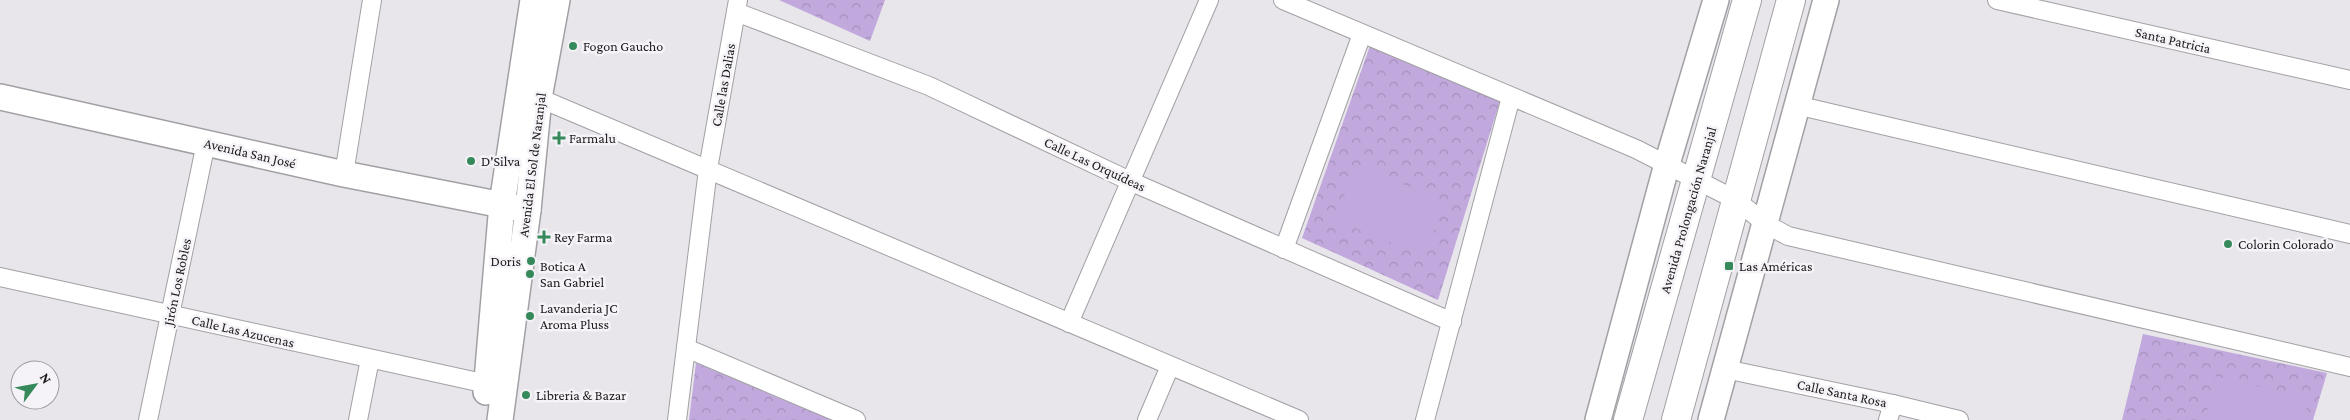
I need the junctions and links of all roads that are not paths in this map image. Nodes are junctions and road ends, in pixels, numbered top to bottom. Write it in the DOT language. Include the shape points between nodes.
graph roads {
  1 [pos="533,0"];
  2 [pos="557,0"];
  3 [pos="1209,0"];
  4 [pos="1283,0"];
  5 [pos="1716,0"];
  6 [pos="1747,0"];
  7 [pos="1791,0"];
  8 [pos="1826,0"];
  9 [pos="1999,0"];
  10 [pos="366,1"];
  11 [pos="737,6"];
  12 [pos="1362,34"];
  13 [pos="2350,80"];
  14 [pos="0,97"];
  15 [pos="1511,97"];
  16 [pos="539,98"];
  17 [pos="1796,105"];
  18 [pos="206,143"];
  19 [pos="1667,164"];
  20 [pos="708,169"];
  21 [pos="344,174"];
  22 [pos="1696,181"];
  23 [pos="1132,182"];
  24 [pos="1736,200"];
  25 [pos="502,204"];
  26 [pos="528,210"];
  27 [pos="1766,224"];
  28 [pos="2350,234"];
  29 [pos="1284,249"];
  30 [pos="0,277"];
  31 [pos="171,315"];
  32 [pos="1452,322"];
  33 [pos="1070,323"];
  34 [pos="686,348"];
  35 [pos="370,359"];
  36 [pos="1170,366"];
  37 [pos="2350,367"];
  38 [pos="1725,369"];
  39 [pos="487,384"];
  40 [pos="1684,390"];
  41 [pos="1891,412"];
  42 [pos="499,419"];
  43 [pos="148,420"];
  44 [pos="358,420"];
  45 [pos="677,420"];
  46 [pos="856,420"];
  47 [pos="1147,420"];
  48 [pos="1299,420"];
  49 [pos="1425,420"];
  50 [pos="1598,420"];
  51 [pos="1628,420"];
  52 [pos="1676,420"];
  53 [pos="1693,420"];
  54 [pos="1711,420"];
  55 [pos="1960,420"];
  1 -- 25 [label="street, Avenida El Sol de Naranjal"];
  2 -- 16 [label="street, Avenida El Sol de Naranjal"];
  3 -- 23 [label="street"];
  4 -- 12 [label="street"];
  5 -- 19 [label="street"];
  6 -- 22 [label="main road, Avenida Prolongación Naranjal"];
  7 -- 24 [label="main road"];
  8 -- 17 [label="street"];
  9 -- 13 [label="street, Santa Patricia"];
  10 -- 21 [label="street"];
  11 -- 20 [label="street, Calle las Dalias"];
  11 -- 23 [label="street, Calle Las Orquídeas" via="929,86"];
  12 -- 15 [label="street"];
  12 -- 29 [label="street"];
  14 -- 18 [label="street, Avenida San José"];
  15 -- 19 [label="street"];
  15 -- 32 [label="street"];
  16 -- 20 [label="street"];
  16 -- 26 [label="street, Avenida El Sol de Naranjal"];
  17 -- 27 [label="street"];
  17 -- 28 [label="street"];
  18 -- 21 [label="street, Avenida San José"];
  18 -- 31 [label="street, Jirón Los Robles"];
  19 -- 22 [label="street"];
  19 -- 50 [label="street"];
  20 -- 33 [label="street"];
  20 -- 34 [label="street, Calle las Dalias"];
  21 -- 25 [label="street, Avenida San José"];
  22 -- 24 [label="street"];
  22 -- 51 [label="main road, Avenida Prolongación Naranjal"];
  23 -- 29 [label="street, Calle Las Orquídeas"];
  23 -- 33 [label="street"];
  24 -- 27 [label="street"];
  24 -- 40 [label="main road"];
  25 -- 26 [label="street, Avenida San José"];
  25 -- 39 [label="street, Avenida El Sol de Naranjal"];
  26 -- 42 [label="street, Avenida El Sol de Naranjal"];
  27 -- 37 [label="street" via="1798,239"];
  27 -- 38 [label="street"];
  29 -- 32 [label="street, Calle Las Orquídeas"];
  30 -- 31 [label="street, Calle Las Azucenas"];
  31 -- 35 [label="street, Calle Las Azucenas"];
  31 -- 43 [label="street, Jirón Los Robles"];
  32 -- 49 [label="street"];
  33 -- 36 [label="street"];
  34 -- 45 [label="street, Calle las Dalias"];
  34 -- 46 [label="street"];
  35 -- 39 [label="street, Calle Las Azucenas"];
  35 -- 44 [label="street"];
  36 -- 47 [label="street"];
  36 -- 48 [label="street"];
  38 -- 41 [label="street, Calle Santa Rosa"];
  38 -- 54 [label="street"];
  39 -- 42 [label="street, Avenida El Sol de Naranjal"];
  40 -- 52 [label="main road"];
  40 -- 53 [label="main road"];
  41 -- 55 [label="street, Calle Santa Rosa"];
}
